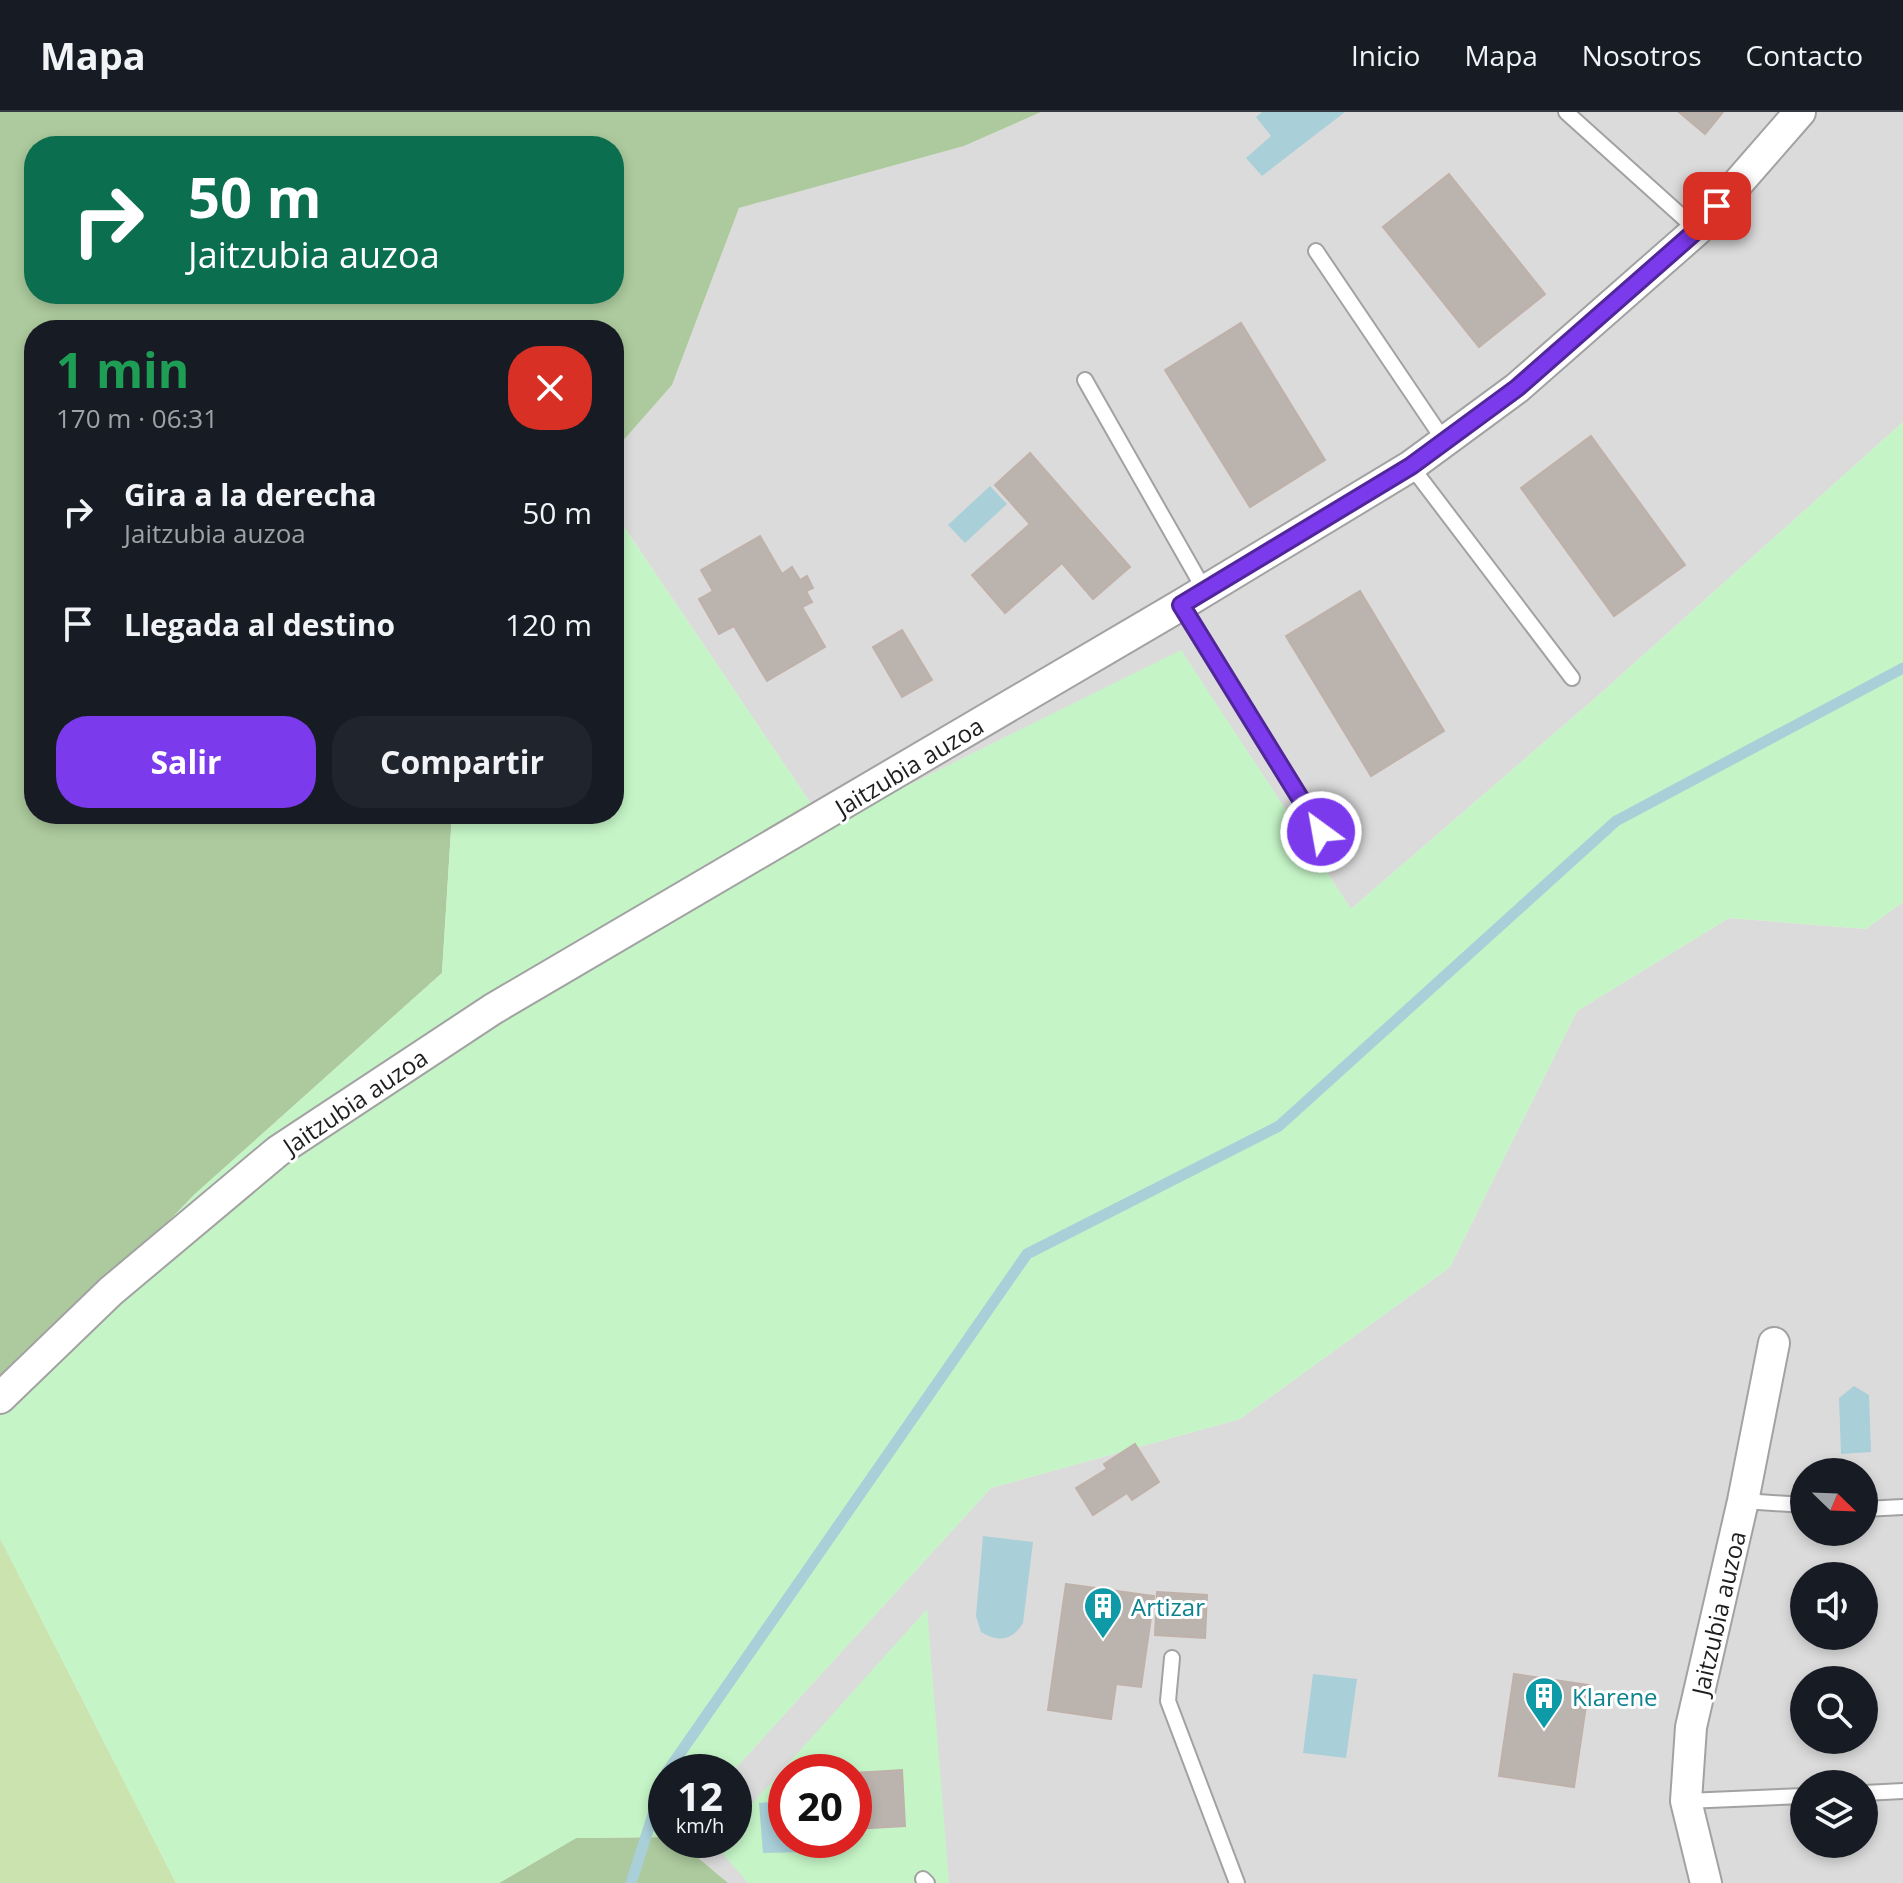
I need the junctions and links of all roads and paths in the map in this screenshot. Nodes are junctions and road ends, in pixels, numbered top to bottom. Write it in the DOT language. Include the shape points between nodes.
graph roads {
  1 [pos="1566,112"];
  2 [pos="1800,112"];
  3 [pos="1697,230"];
  4 [pos="1316,251"];
  5 [pos="1085,380"];
  6 [pos="1445,442"];
  7 [pos="1411,466"];
  8 [pos="1193,598"];
  9 [pos="1572,678"];
  10 [pos="1321,832"];
  11 [pos="1774,1343"];
  12 [pos="0,1398"];
  13 [pos="1743,1501"];
  14 [pos="1790,1504"];
  15 [pos="1903,1507"];
  16 [pos="1878,1508"];
  17 [pos="1172,1658"];
  18 [pos="1903,1791"];
  19 [pos="1878,1792"];
  20 [pos="1790,1797"];
  21 [pos="1686,1801"];
  22 [pos="1237,1883"];
  23 [pos="1706,1883"];
  1 -- 3 [label="lane"];
  2 -- 3 [label="street, Jaitzubia auzoa"];
  3 -- 6 [label="street, Jaitzubia auzoa" via="1517,388"];
  4 -- 6 [label="lane"];
  5 -- 8 [label="lane"];
  6 -- 7 [label="street, Jaitzubia auzoa"];
  7 -- 8 [label="street, Jaitzubia auzoa"];
  7 -- 9 [label="lane"];
  8 -- 10 [label="lane"];
  8 -- 12 [label="street, Jaitzubia auzoa" via="493,1009 278,1151 111,1291"];
  11 -- 13 [label="street, Jaitzubia auzoa"];
  13 -- 14 [label="lane"];
  13 -- 21 [label="street, Jaitzubia auzoa" via="1691,1727"];
  15 -- 16 [label="lane"];
  17 -- 22 [label="lane" via="1168,1701"];
  18 -- 19 [label="lane"];
  20 -- 21 [label="lane"];
  21 -- 23 [label="street, Jaitzubia auzoa"];
}
